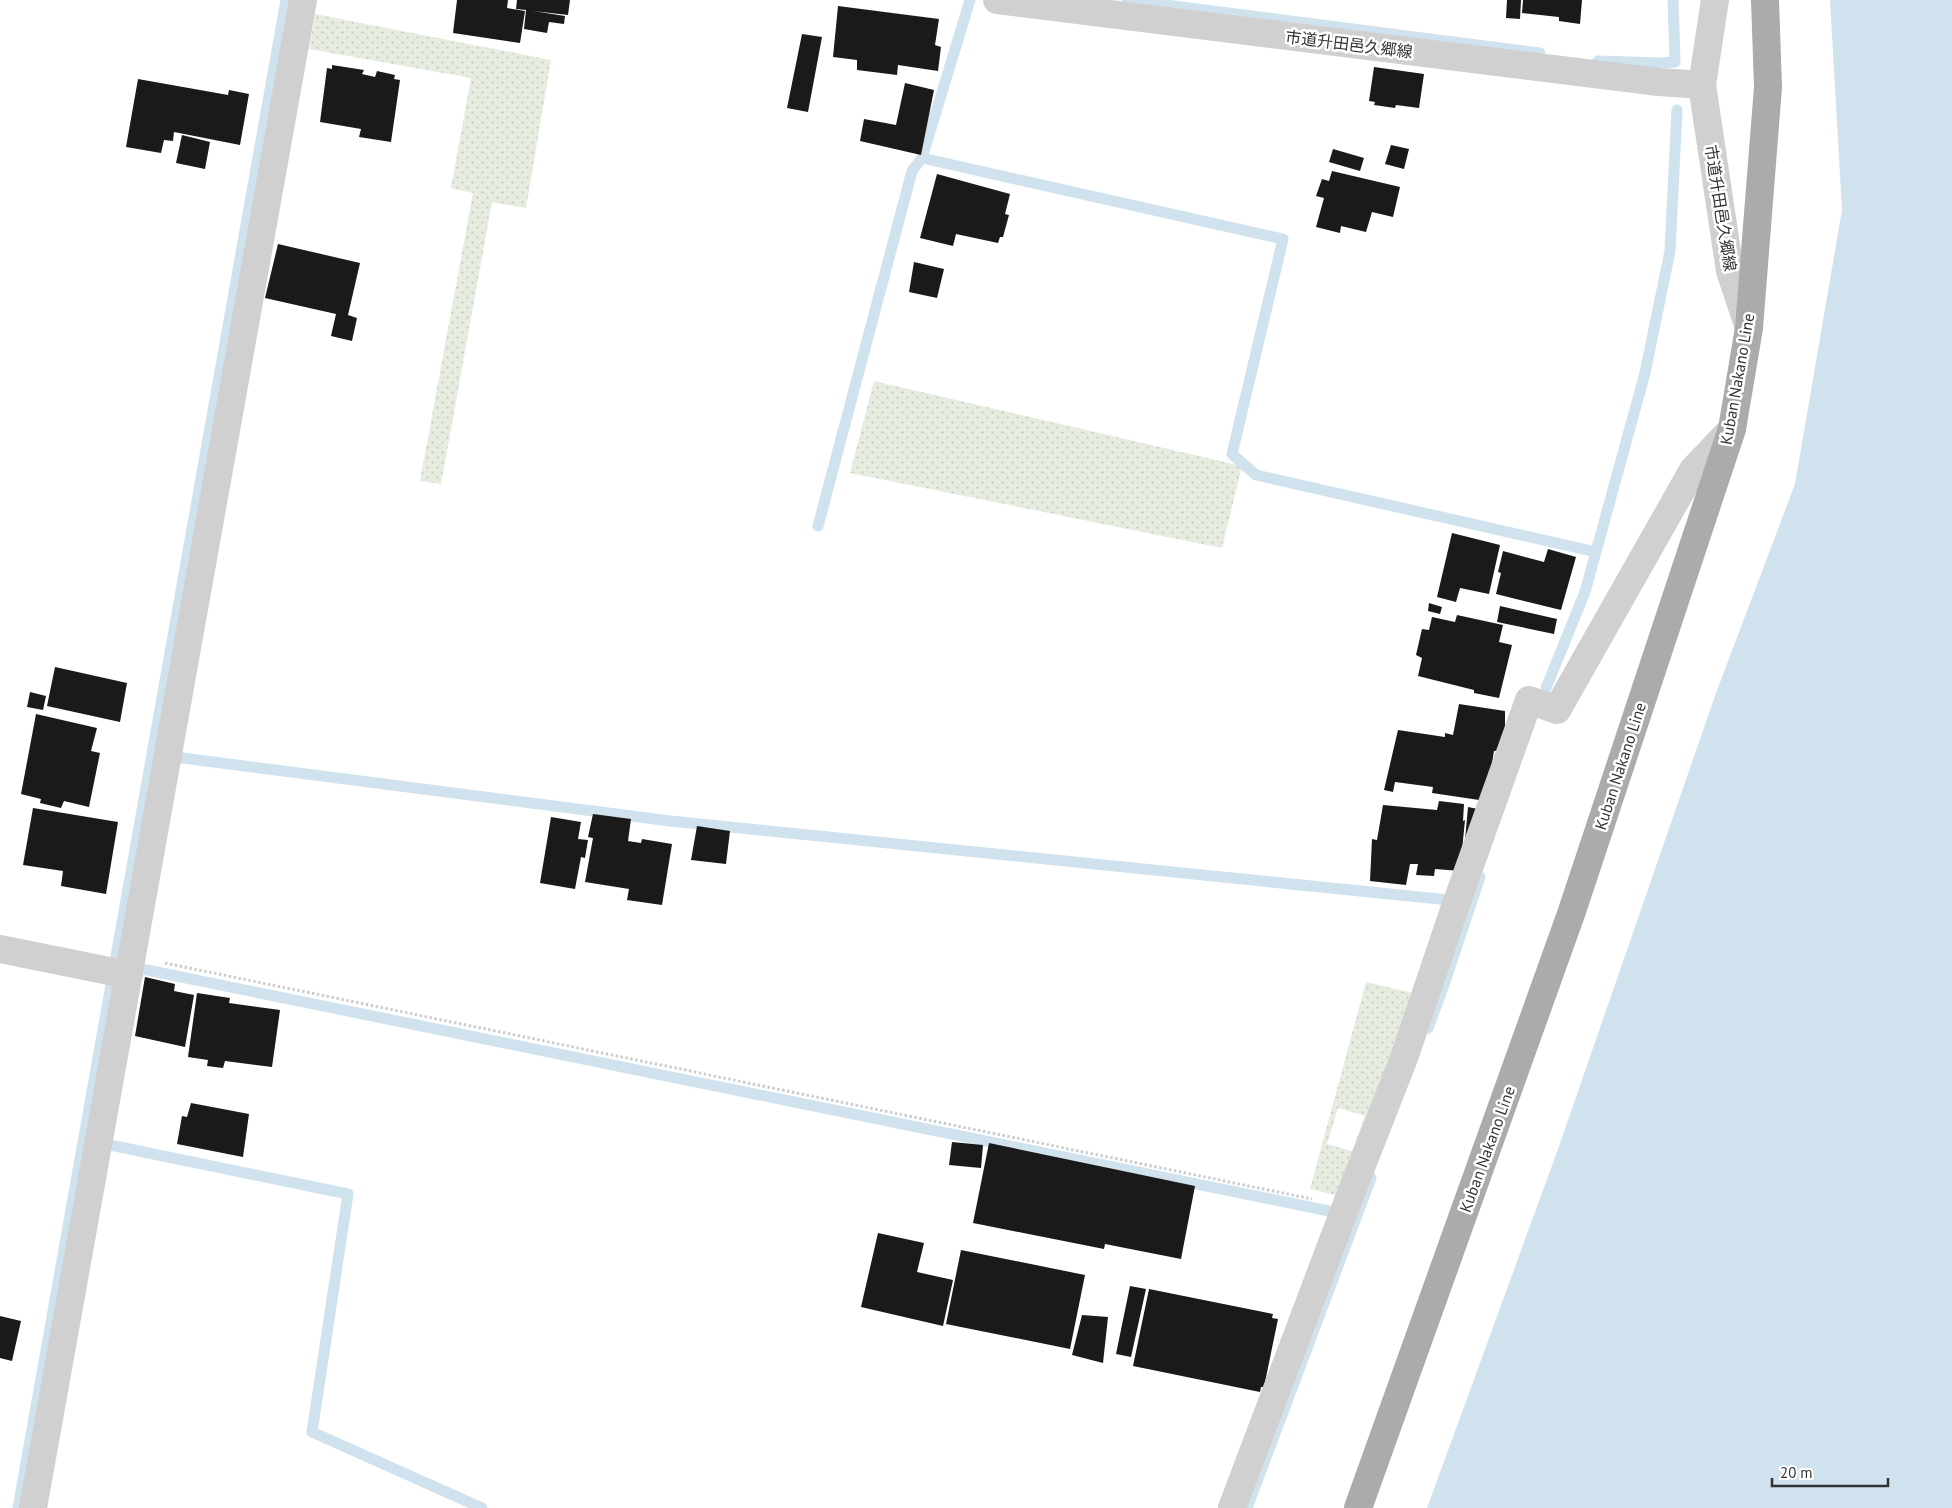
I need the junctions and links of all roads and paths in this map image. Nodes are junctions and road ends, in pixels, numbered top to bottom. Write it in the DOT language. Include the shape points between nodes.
graph roads {
  1 [pos="303,0"];
  2 [pos="997,0"];
  3 [pos="1715,0"];
  4 [pos="1765,0"];
  5 [pos="1702,85"];
  6 [pos="1749,328"];
  7 [pos="1732,429"];
  8 [pos="0,949"];
  9 [pos="121,969"];
  10 [pos="1346,1206"];
  11 [pos="33,1508"];
  12 [pos="1232,1508"];
  13 [pos="1358,1508"];
  1 -- 9 [label="street"];
  2 -- 5 [label="street, 市道升田邑久郷線"];
  3 -- 5 [label="street, 市道升田邑久郷線"];
  4 -- 6 [label="main road, Kuban Nakano Line" via="1768,86"];
  5 -- 6 [label="street, 市道升田邑久郷線" via="1730,271"];
  6 -- 7 [label="main road, Kuban Nakano Line"];
  7 -- 10 [label="street" via="1692,470 1557,710 1529,700 1404,1058"];
  7 -- 13 [label="main road, Kuban Nakano Line" via="1571,914"];
  8 -- 9 [label="street"];
  9 -- 10 [label="path"];
  9 -- 11 [label="street"];
  10 -- 12 [label="street"];
}
